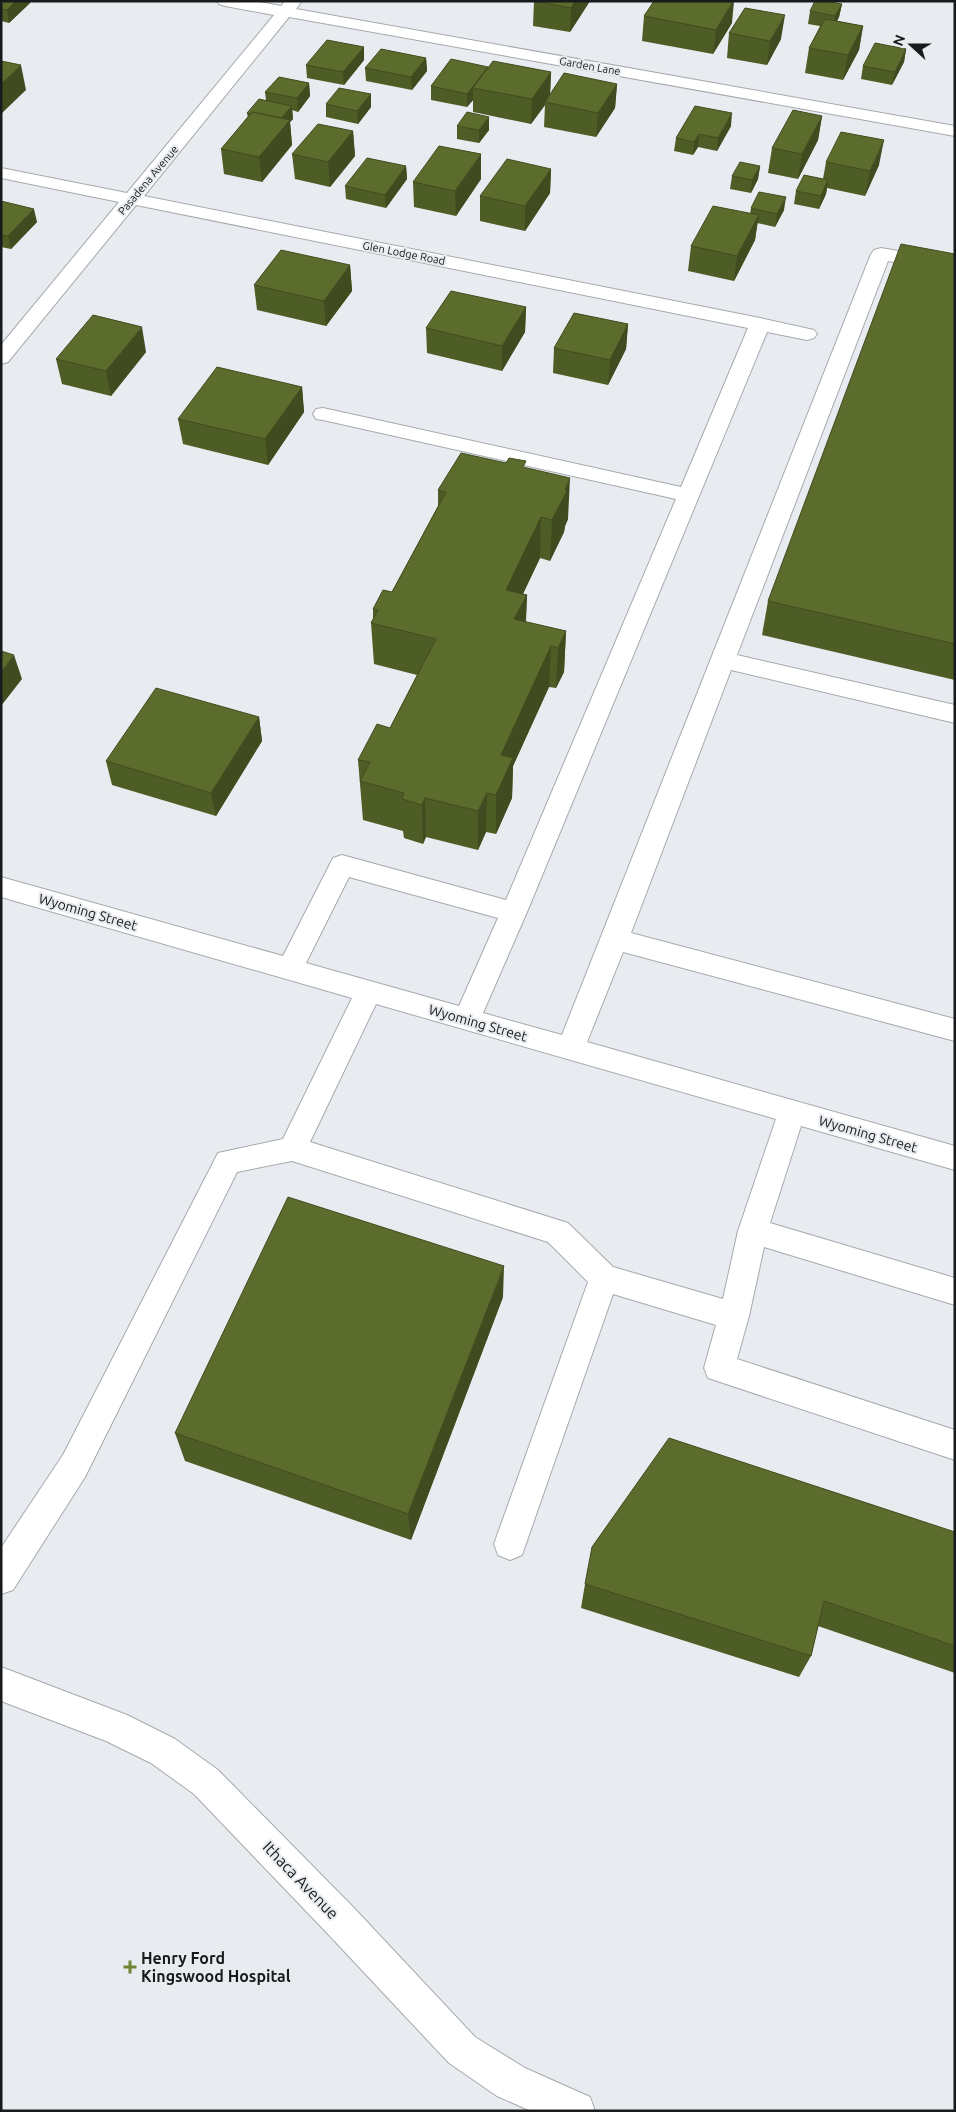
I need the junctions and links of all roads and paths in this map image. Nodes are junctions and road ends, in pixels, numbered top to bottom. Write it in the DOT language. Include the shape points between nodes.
graph roads {
  1 [pos="225,1"];
  2 [pos="290,7"];
  3 [pos="955,131"];
  4 [pos="1,173"];
  5 [pos="132,199"];
  6 [pos="955,267"];
  7 [pos="760,324"];
  8 [pos="807,334"];
  9 [pos="1,358"];
  10 [pos="323,414"];
  11 [pos="687,495"];
  12 [pos="724,660"];
  13 [pos="955,714"];
  14 [pos="1,887"];
  15 [pos="514,912"];
  16 [pos="615,939"];
  17 [pos="289,970"];
  18 [pos="368,992"];
  19 [pos="466,1020"];
  20 [pos="955,1030"];
  21 [pos="570,1050"];
  22 [pos="792,1112"];
  23 [pos="292,1149"];
  24 [pos="955,1158"];
  25 [pos="753,1231"];
  26 [pos="604,1278"];
  27 [pos="955,1292"];
  28 [pos="734,1316"];
  29 [pos="955,1445"];
  30 [pos="510,1544"];
  31 [pos="1,1578"];
  32 [pos="1,1684"];
  33 [pos="576,2111"];
  1 -- 2 [label="street, Garden Lane"];
  2 -- 3 [label="street, Garden Lane"];
  2 -- 5 [label="street, Pasadena Avenue"];
  4 -- 5 [label="street, Glen Lodge Road"];
  5 -- 7 [label="street, Glen Lodge Road"];
  5 -- 9 [label="street, Pasadena Avenue"];
  6 -- 12 [label="street" via="881,254"];
  7 -- 8 [label="street, Glen Lodge Road"];
  7 -- 11 [label="street"];
  10 -- 11 [label="street"];
  11 -- 15 [label="street"];
  12 -- 13 [label="street"];
  12 -- 16 [label="street"];
  14 -- 17 [label="street, Wyoming Street"];
  15 -- 17 [label="street" via="342,865"];
  15 -- 19 [label="street"];
  16 -- 20 [label="street"];
  16 -- 21 [label="street"];
  17 -- 18 [label="street, Wyoming Street"];
  18 -- 19 [label="street, Wyoming Street"];
  18 -- 23 [label="street"];
  19 -- 21 [label="street, Wyoming Street"];
  21 -- 22 [label="street, Wyoming Street"];
  22 -- 24 [label="street, Wyoming Street"];
  22 -- 25 [label="street"];
  23 -- 26 [label="street" via="558,1232"];
  23 -- 31 [label="street" via="228,1162 74,1466"];
  25 -- 27 [label="street"];
  25 -- 28 [label="street"];
  26 -- 28 [label="street"];
  26 -- 30 [label="street"];
  28 -- 29 [label="street" via="719,1368"];
  32 -- 33 [label="street, Ithaca Avenue" via="115,1727 163,1751 206,1782 462,2050 511,2082"];
}
